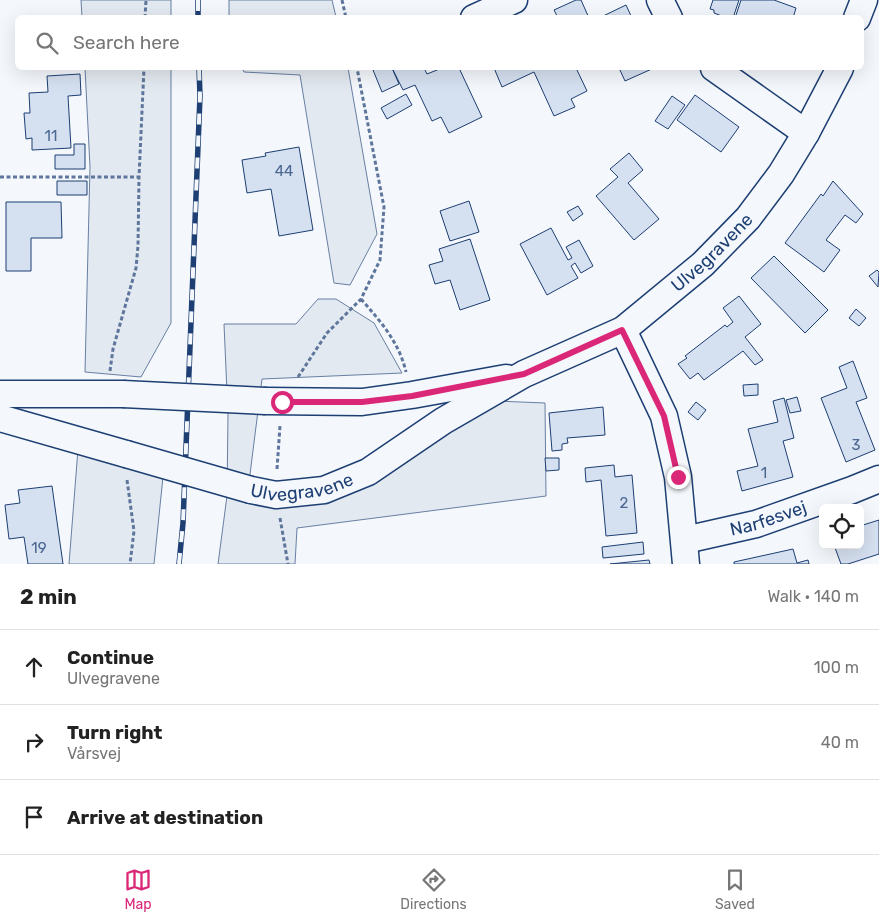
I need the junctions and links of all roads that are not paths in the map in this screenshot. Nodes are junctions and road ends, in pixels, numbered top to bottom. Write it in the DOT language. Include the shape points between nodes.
graph roads {
  1 [pos="514,0"];
  2 [pos="660,0"];
  3 [pos="864,0"];
  4 [pos="481,15"];
  5 [pos="668,15"];
  6 [pos="859,15"];
  7 [pos="717,70"];
  8 [pos="839,70"];
  9 [pos="806,133"];
  10 [pos="622,330"];
  11 [pos="524,374"];
  12 [pos="0,394"];
  13 [pos="0,418"];
  14 [pos="879,479"];
  15 [pos="685,552"];
  1 -- 4 [label="street"];
  2 -- 5 [label="street"];
  3 -- 6 [label="street"];
  7 -- 9 [label="street"];
  8 -- 9 [label="street, Ulvegravene"];
  9 -- 10 [label="street, Ulvegravene" via="748,218 703,264"];
  10 -- 11 [label="street, Ulvegravene"];
  10 -- 15 [label="street" via="664,416 678,477"];
  11 -- 12 [label="street, Ulvegravene, bridge" via="412,396 362,402 274,402 122,394"];
  11 -- 13 [label="street, Ulvegravene, bridge" via="443,421 368,472 324,490 263,492"];
  14 -- 15 [label="street, Narfesvej"];
}
